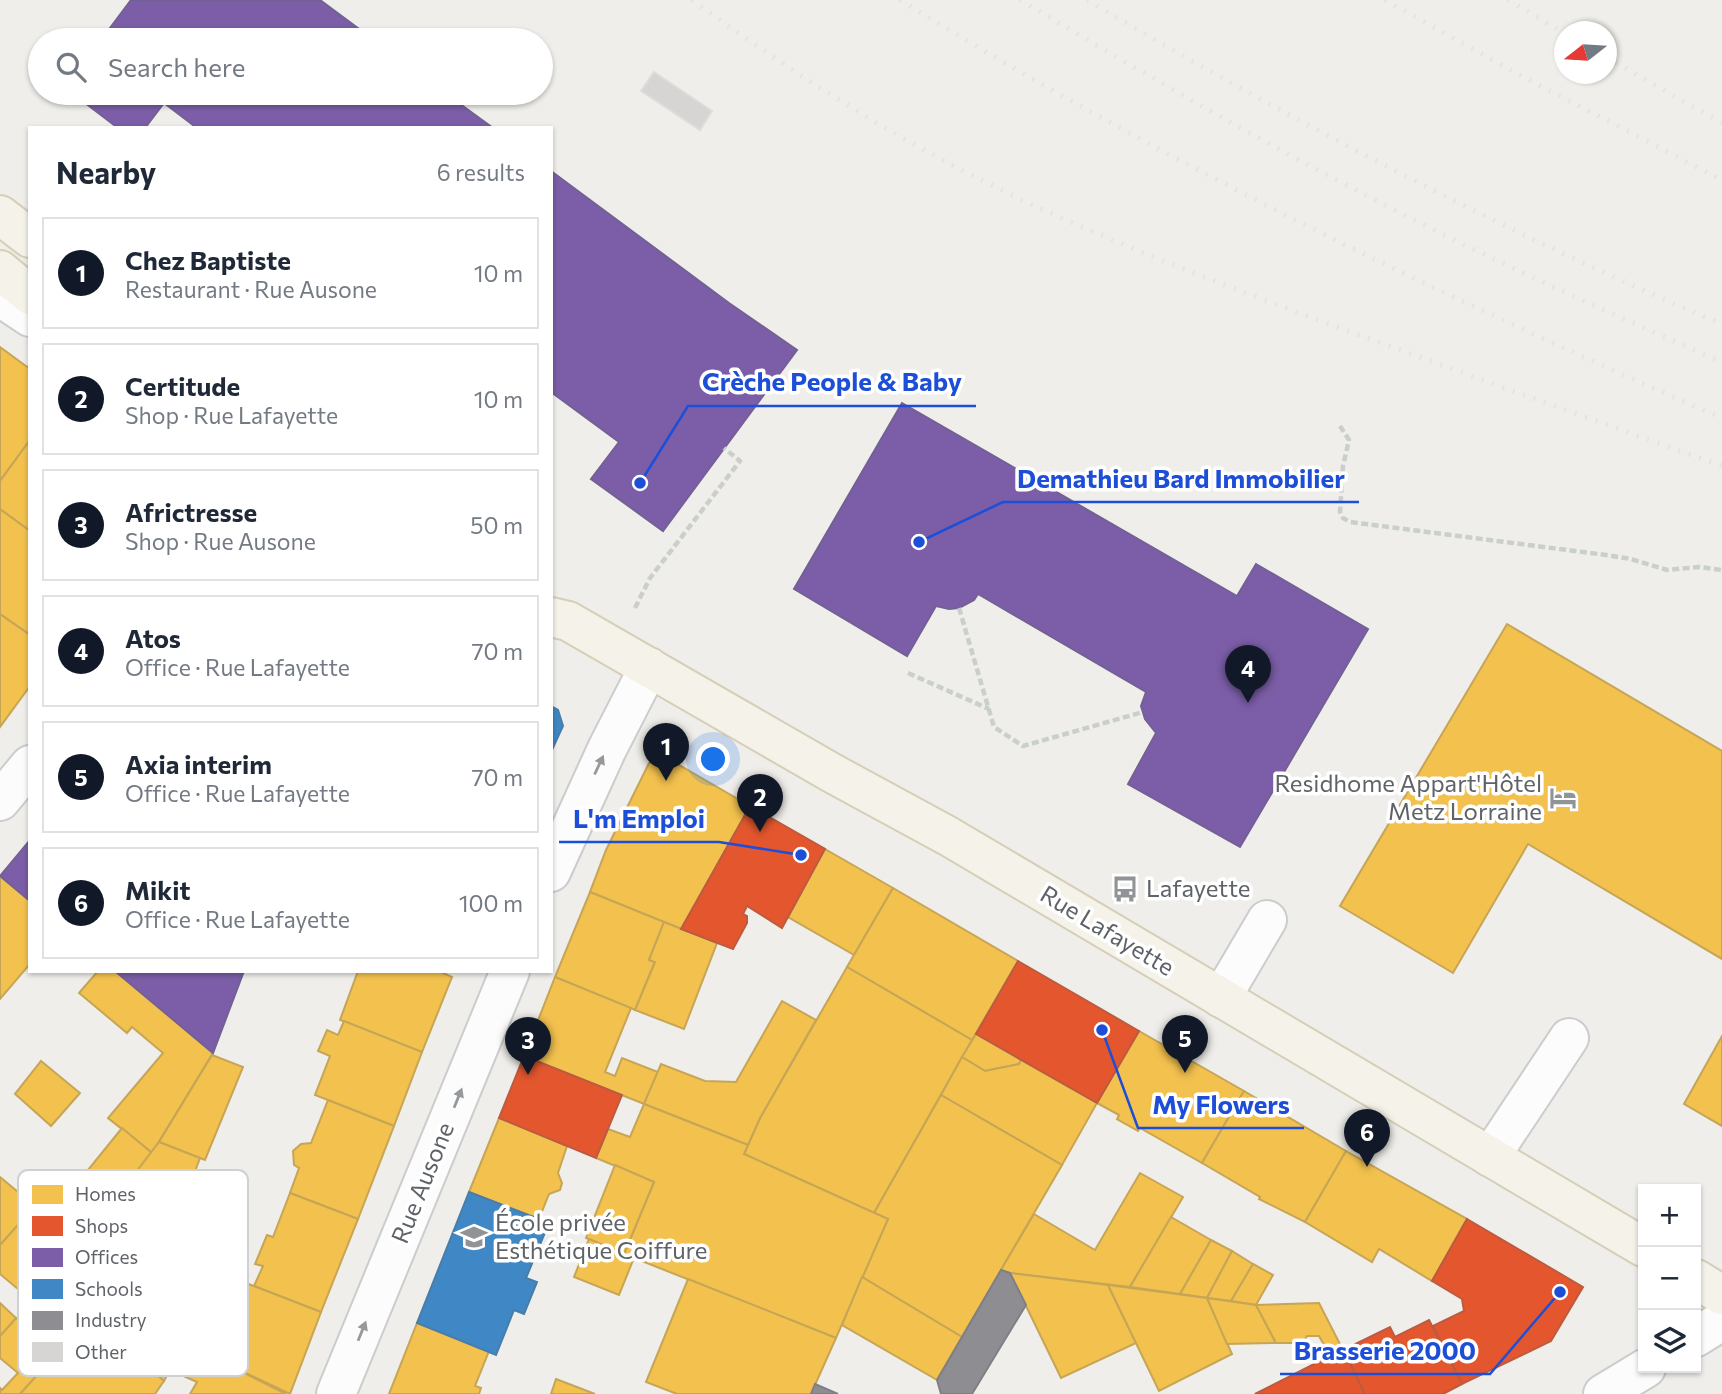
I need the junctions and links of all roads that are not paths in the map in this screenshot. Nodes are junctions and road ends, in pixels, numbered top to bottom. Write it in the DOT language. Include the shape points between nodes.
graph roads {
  1 [pos="0,215"];
  2 [pos="28,236"];
  3 [pos="0,270"];
  4 [pos="28,293"];
  5 [pos="0,297"];
  6 [pos="28,316"];
  7 [pos="557,614"];
  8 [pos="649,667"];
  9 [pos="28,767"];
  10 [pos="0,801"];
  11 [pos="553,868"];
  12 [pos="1267,920"];
  13 [pos="509,973"];
  14 [pos="1221,998"];
  15 [pos="1569,1038"];
  16 [pos="1490,1157"];
  17 [pos="1638,1244"];
  18 [pos="1701,1282"];
  19 [pos="1722,1295"];
  20 [pos="1722,1321"];
  21 [pos="1701,1334"];
  22 [pos="1638,1373"];
  23 [pos="336,1394"];
  24 [pos="1603,1394"];
  1 -- 2 [label="main road"];
  3 -- 4 [label="main road"];
  5 -- 6 [label="street"];
  7 -- 8 [label="main road, Rue Lafayette"];
  11 -- 8 [label="street, one-way"];
  8 -- 14 [label="main road, Rue Lafayette"];
  9 -- 10 [label="street"];
  12 -- 14 [label="street"];
  23 -- 13 [label="street, Rue Ausone, one-way"];
  14 -- 16 [label="main road, Rue Lafayette"];
  15 -- 16 [label="street"];
  16 -- 17 [label="main road, Rue Lafayette"];
  18 -- 19 [label="main road"];
  20 -- 21 [label="street"];
  22 -- 24 [label="street"];
}
